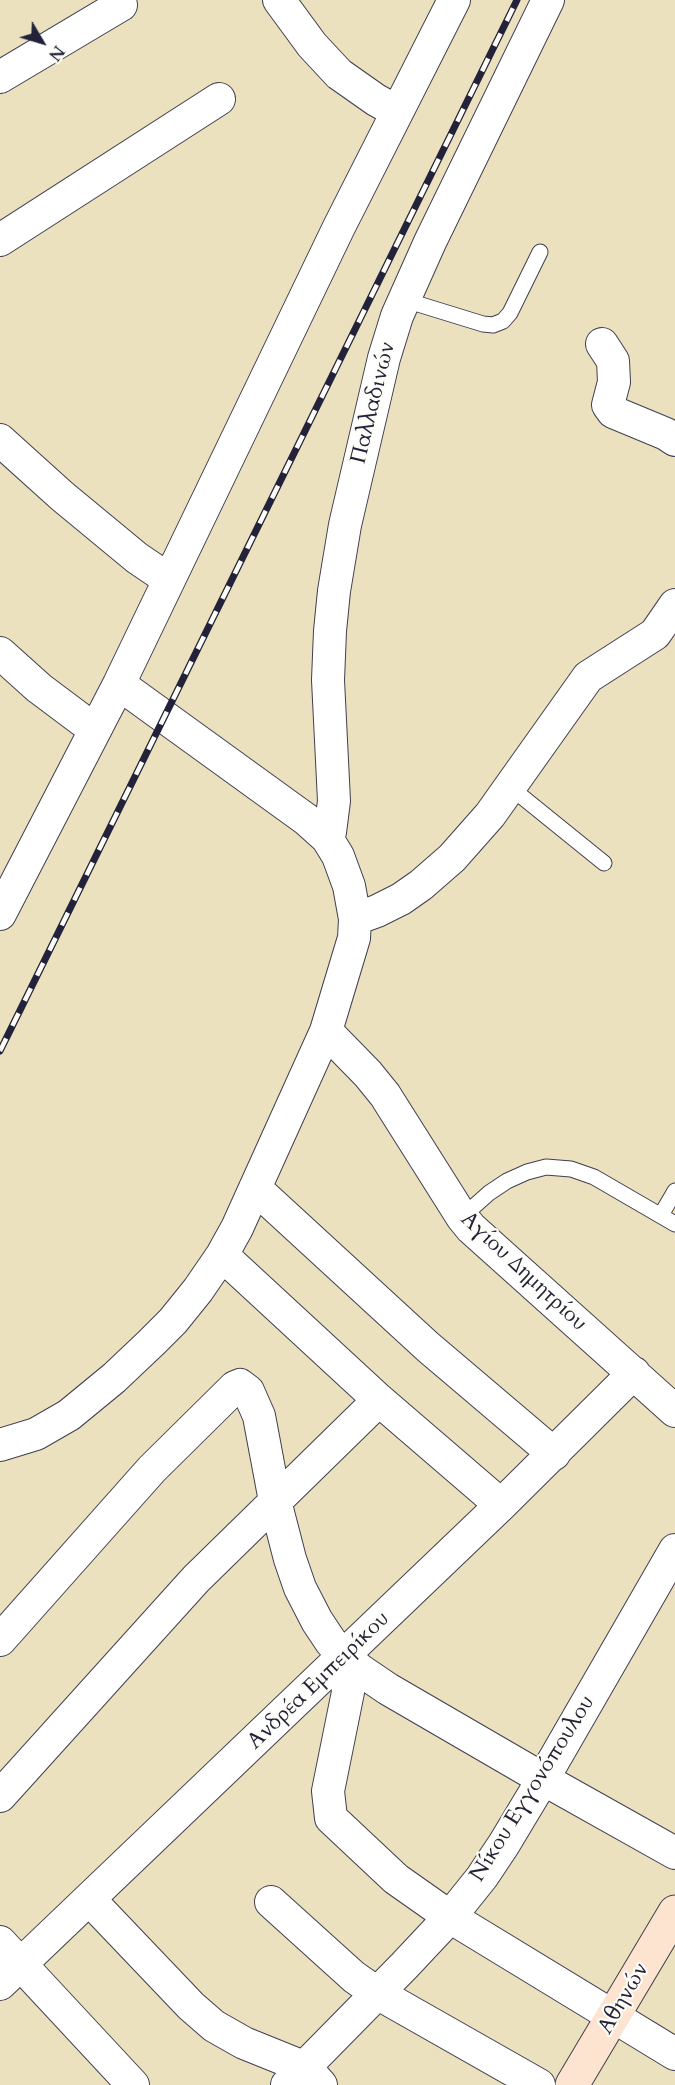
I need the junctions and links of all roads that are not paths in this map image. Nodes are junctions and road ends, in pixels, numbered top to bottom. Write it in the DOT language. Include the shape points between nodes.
graph roads {
  1 [pos="279,0"];
  2 [pos="454,0"];
  3 [pos="548,0"];
  4 [pos="121,5"];
  5 [pos="0,77"];
  6 [pos="219,99"];
  7 [pos="396,111"];
  8 [pos="0,240"];
  9 [pos="540,252"];
  10 [pos="405,300"];
  11 [pos="602,344"];
  12 [pos="0,440"];
  13 [pos="675,440"];
  14 [pos="168,579"];
  15 [pos="675,605"];
  16 [pos="0,653"];
  17 [pos="118,684"];
  18 [pos="95,730"];
  19 [pos="510,787"];
  20 [pos="327,838"];
  21 [pos="604,863"];
  22 [pos="0,914"];
  23 [pos="355,919"];
  24 [pos="326,1031"];
  25 [pos="255,1188"];
  26 [pos="675,1191"];
  27 [pos="661,1215"];
  28 [pos="462,1217"];
  29 [pos="675,1224"];
  30 [pos="222,1255"];
  31 [pos="634,1373"];
  32 [pos="379,1400"];
  33 [pos="675,1411"];
  34 [pos="0,1445"];
  35 [pos="554,1454"];
  36 [pos="276,1501"];
  37 [pos="501,1506"];
  38 [pos="675,1550"];
  39 [pos="0,1640"];
  40 [pos="344,1656"];
  41 [pos="543,1779"];
  42 [pos="0,1796"];
  43 [pos="675,1853"];
  44 [pos="89,1899"];
  45 [pos="271,1902"];
  46 [pos="675,1912"];
  47 [pos="450,1917"];
  48 [pos="7,1964"];
  49 [pos="377,1993"];
  50 [pos="614,2016"];
  51 [pos="675,2054"];
  52 [pos="305,2079"];
  53 [pos="133,2085"];
  54 [pos="539,2085"];
  55 [pos="572,2085"];
  1 -- 7 [label="street" via="333,68"];
  2 -- 7 [label="street"];
  3 -- 10 [label="street, Παλλαδινών"];
  4 -- 5 [label="street"];
  6 -- 8 [label="street"];
  7 -- 14 [label="street"];
  9 -- 10 [label="lane" via="510,313 493,325"];
  10 -- 20 [label="street, Παλλαδινών" via="379,378 334,591 328,680 334,801"];
  11 -- 13 [label="street" via="613,361 614,382 608,405 613,412"];
  12 -- 14 [label="street" via="70,503"];
  14 -- 17 [label="street"];
  15 -- 19 [label="street" via="655,634 588,677"];
  16 -- 18 [label="street"];
  17 -- 18 [label="street"];
  17 -- 20 [label="street"];
  18 -- 22 [label="street"];
  19 -- 21 [label="lane"];
  19 -- 23 [label="street" via="471,838 430,878 392,904"];
  20 -- 23 [label="street" via="344,870"];
  23 -- 24 [label="street" via="351,953"];
  24 -- 25 [label="street"];
  24 -- 28 [label="street, Αγίου Δημητρίου" via="385,1095"];
  25 -- 30 [label="street"];
  25 -- 35 [label="street" via="428,1347"];
  26 -- 27 [label="lane"];
  27 -- 28 [label="lane" via="594,1177 571,1169 546,1167 507,1181"];
  27 -- 29 [label="lane"];
  28 -- 31 [label="street, Αγίου Δημητρίου"];
  30 -- 32 [label="street"];
  30 -- 34 [label="street" via="173,1321 105,1385 50,1427"];
  31 -- 33 [label="street, Αγίου Δημητρίου"];
  31 -- 35 [label="street, Ανδρέα Εμπειρίκου"];
  32 -- 36 [label="street"];
  32 -- 37 [label="street"];
  35 -- 37 [label="street, Ανδρέα Εμπειρίκου"];
  36 -- 39 [label="street" via="259,1416 248,1391 240,1385 152,1469"];
  36 -- 40 [label="street" via="300,1587 316,1621"];
  36 -- 42 [label="street" via="173,1603"];
  37 -- 40 [label="street, Ανδρέα Εμπειρίκου"];
  38 -- 41 [label="street, Νίκου Εγγονόπουλου"];
  40 -- 41 [label="street" via="388,1689"];
  40 -- 44 [label="street, Ανδρέα Εμπειρίκου"];
  40 -- 47 [label="street" via="348,1692 328,1791 331,1818 396,1879"];
  41 -- 43 [label="street"];
  41 -- 47 [label="street, Νίκου Εγγονόπουλου" via="504,1844"];
  44 -- 48 [label="street, Ανδρέα Εμπειρίκου"];
  44 -- 52 [label="street" via="214,2026"];
  45 -- 49 [label="street"];
  46 -- 50 [label="main road, Αθηνών"];
  47 -- 49 [label="street, Νίκου Εγγονόπουλου"];
  47 -- 50 [label="street"];
  48 -- 53 [label="street"];
  49 -- 52 [label="street, Νίκου Εγγονόπουλου"];
  49 -- 54 [label="street"];
  50 -- 51 [label="street"];
  50 -- 55 [label="main road, Αθηνών"];
}
